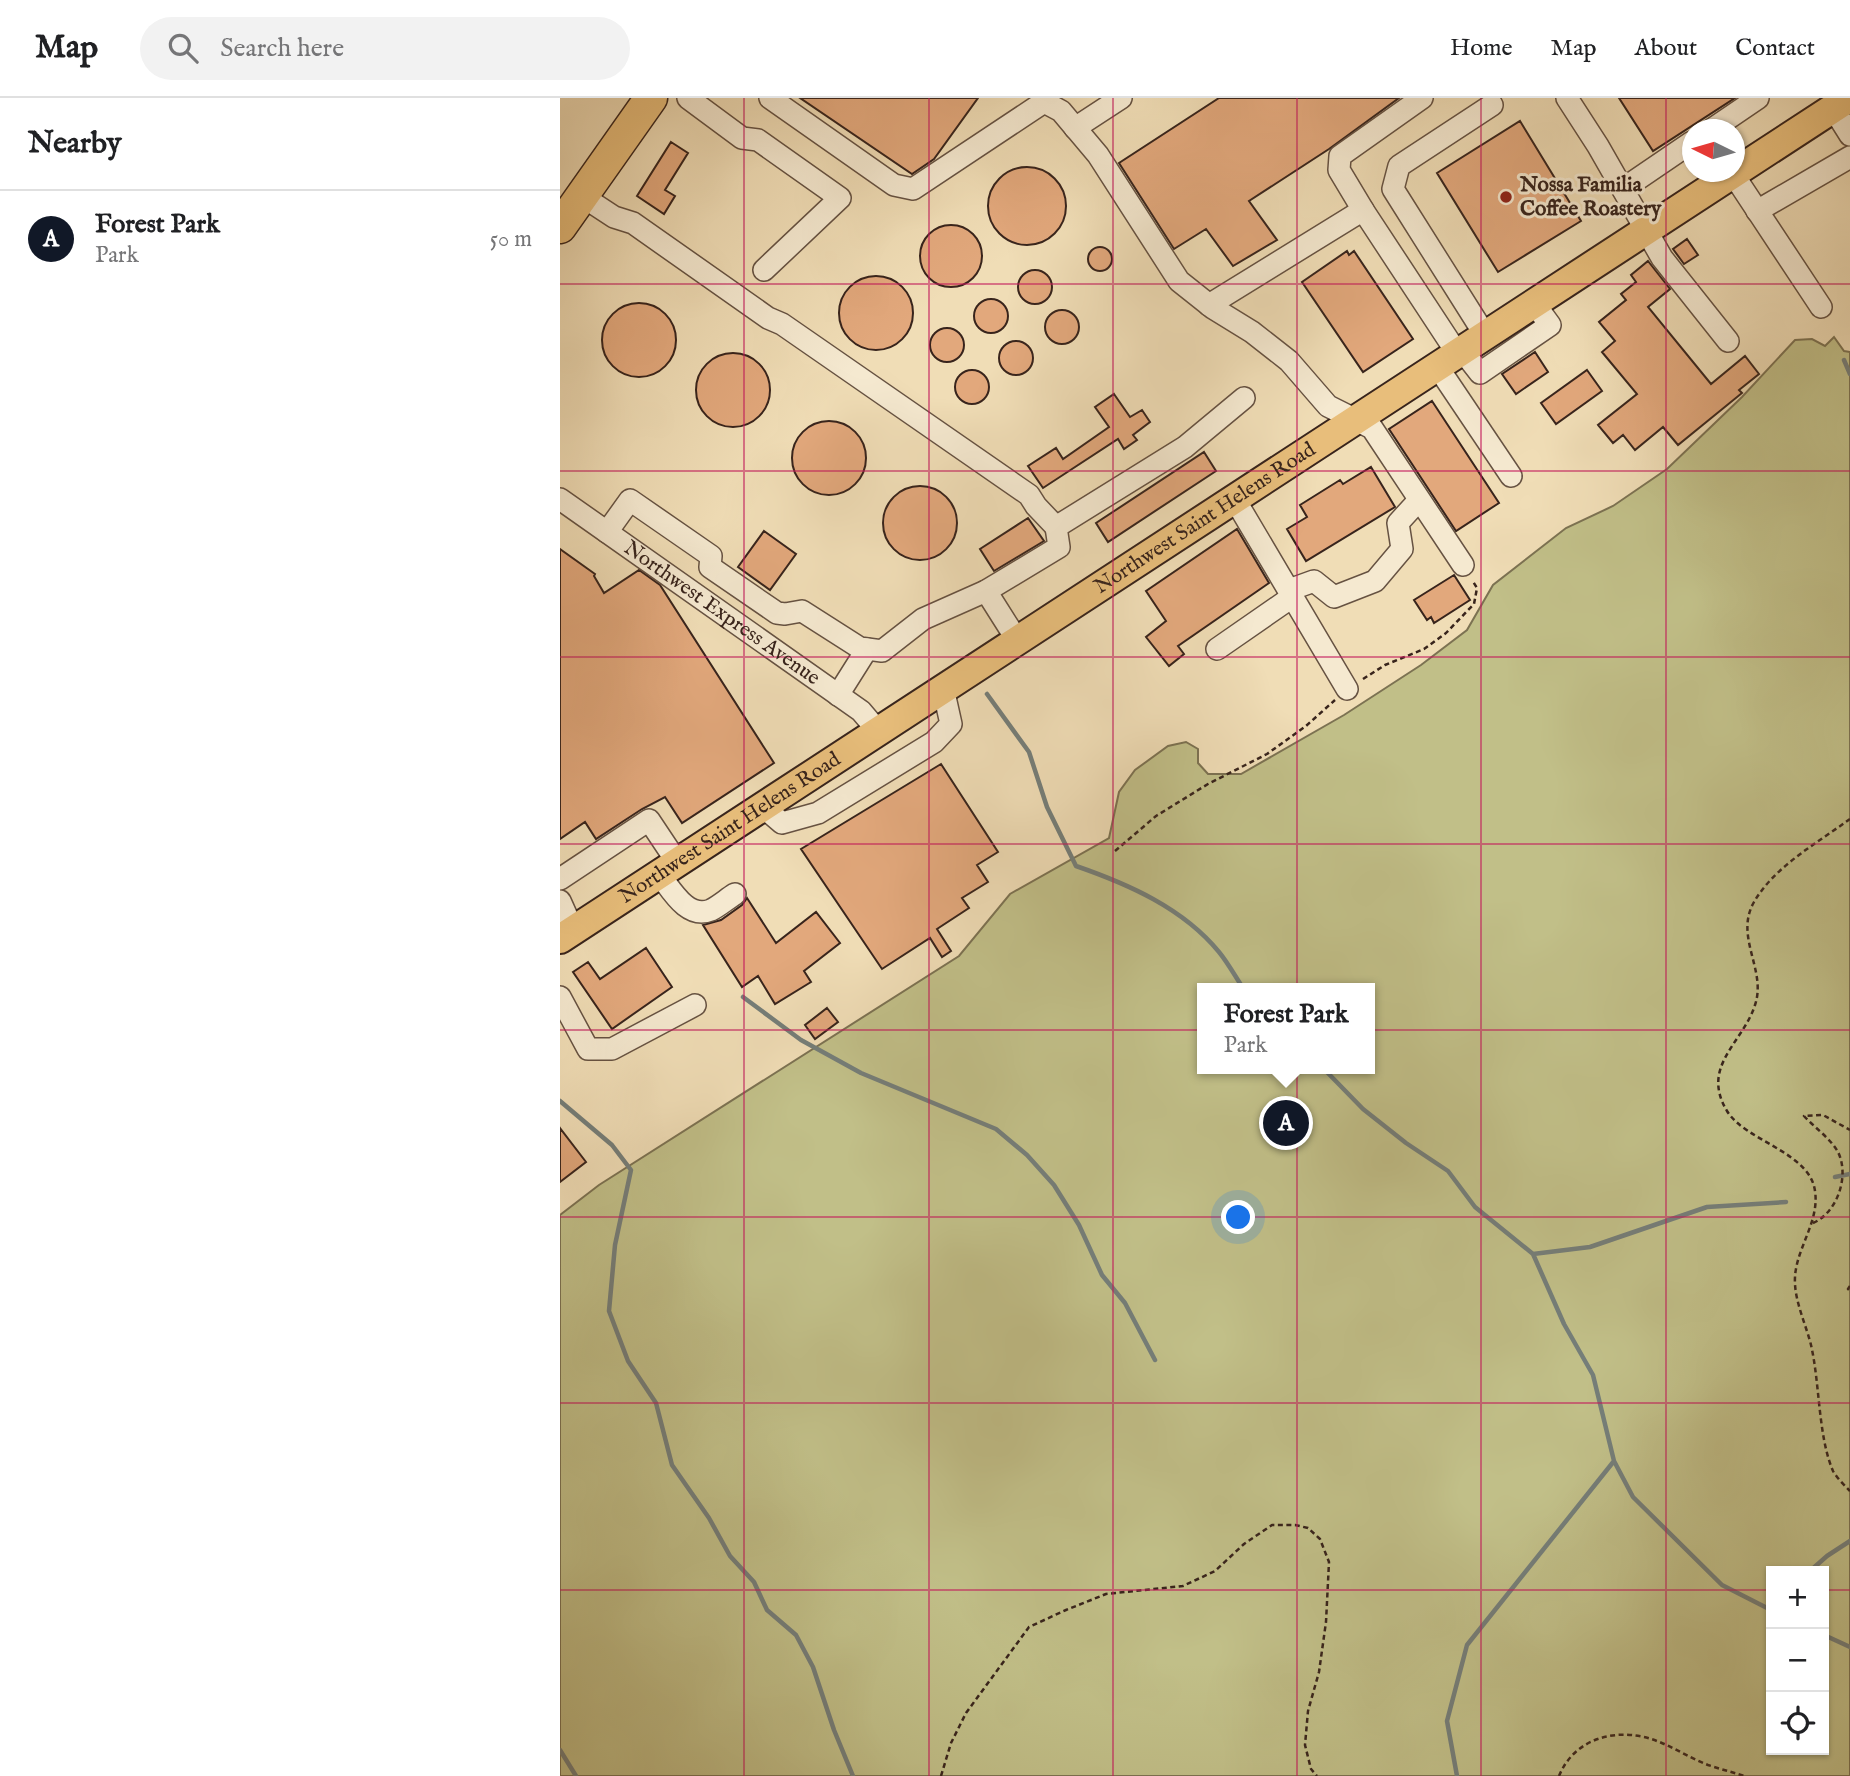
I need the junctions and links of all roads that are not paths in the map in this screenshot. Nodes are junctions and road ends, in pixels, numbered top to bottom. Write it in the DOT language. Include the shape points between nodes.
graph roads {
  1 [pos="651,98"];
  2 [pos="688,98"];
  3 [pos="769,98"];
  4 [pos="1121,98"];
  5 [pos="1422,98"];
  6 [pos="1567,98"];
  7 [pos="1758,98"];
  8 [pos="1841,103"];
  9 [pos="1492,106"];
  10 [pos="1727,119"];
  11 [pos="1075,128"];
  12 [pos="1850,135"];
  13 [pos="1682,149"];
  14 [pos="1850,157"];
  15 [pos="1745,166"];
  16 [pos="1721,182"];
  17 [pos="1738,182"];
  18 [pos="1623,189"];
  19 [pos="582,196"];
  20 [pos="1363,210"];
  21 [pos="1757,211"];
  22 [pos="560,227"];
  23 [pos="1647,230"];
  24 [pos="764,270"];
  25 [pos="1535,303"];
  26 [pos="1209,305"];
  27 [pos="1821,307"];
  28 [pos="1728,341"];
  29 [pos="1460,351"];
  30 [pos="1244,398"];
  31 [pos="1353,421"];
  32 [pos="1511,476"];
  33 [pos="1234,498"];
  34 [pos="560,499"];
  35 [pos="1419,500"];
  36 [pos="1056,527"];
  37 [pos="607,532"];
  38 [pos="1463,565"];
  39 [pos="986,591"];
  40 [pos="1291,593"];
  41 [pos="1017,640"];
  42 [pos="867,649"];
  43 [pos="1217,649"];
  44 [pos="943,688"];
  45 [pos="1347,689"];
  46 [pos="838,695"];
  47 [pos="878,730"];
  48 [pos="762,806"];
  49 [pos="668,868"];
  50 [pos="560,879"];
  51 [pos="735,894"];
  52 [pos="560,901"];
  53 [pos="567,934"];
  54 [pos="560,997"];
  55 [pos="695,1005"];
  1 -- 19 [label="highway"];
  2 -- 24 [label="street" via="742,138 758,140 839,198"];
  3 -- 11 [label="street" via="902,188 913,189 1044,102 1061,111"];
  4 -- 11 [label="street"];
  5 -- 20 [label="street" via="1340,156 1339,170"];
  6 -- 18 [label="street"];
  7 -- 10 [label="street"];
  8 -- 12 [label="street"];
  8 -- 15 [label="main road, Northwest Saint Helens Road"];
  9 -- 29 [label="street" via="1399,166 1393,189"];
  11 -- 26 [label="street" via="1098,155 1179,281"];
  13 -- 18 [label="street"];
  14 -- 21 [label="street"];
  16 -- 23 [label="main road, Northwest Saint Helens Road"];
  17 -- 21 [label="street"];
  18 -- 23 [label="street"];
  19 -- 22 [label="highway"];
  19 -- 36 [label="street" via="614,217 633,223 1029,495"];
  20 -- 26 [label="street"];
  20 -- 29 [label="street"];
  21 -- 27 [label="street"];
  23 -- 25 [label="main road, Northwest Saint Helens Road"];
  23 -- 28 [label="street" via="1662,258"];
  25 -- 29 [label="main road, Northwest Saint Helens Road"];
  25 -- 29 [label="street" via="1550,326 1480,373"];
  26 -- 31 [label="street" via="1289,361 1328,406"];
  29 -- 31 [label="main road, Northwest Saint Helens Road"];
  29 -- 32 [label="street"];
  30 -- 36 [label="street" via="1185,447"];
  31 -- 33 [label="main road, Northwest Saint Helens Road"];
  31 -- 35 [label="street" via="1372,428"];
  33 -- 40 [label="street"];
  33 -- 41 [label="main road, Northwest Saint Helens Road"];
  34 -- 37 [label="street, Northwest Express Avenue"];
  35 -- 38 [label="street"];
  35 -- 40 [label="street" via="1398,523 1402,549 1375,581 1335,597 1314,581"];
  36 -- 39 [label="street" via="1059,547"];
  37 -- 42 [label="street" via="630,500 711,556 710,567 777,613 802,611"];
  37 -- 46 [label="street, Northwest Express Avenue"];
  39 -- 41 [label="street"];
  39 -- 42 [label="street" via="923,619 882,651"];
  40 -- 43 [label="street"];
  40 -- 45 [label="street"];
  41 -- 44 [label="main road, Northwest Saint Helens Road"];
  42 -- 46 [label="street"];
  44 -- 47 [label="main road, Northwest Saint Helens Road"];
  44 -- 48 [label="street" via="951,724 934,741 818,813 782,823"];
  46 -- 47 [label="street, Northwest Express Avenue"];
  47 -- 48 [label="main road, Northwest Saint Helens Road"];
  48 -- 49 [label="main road, Northwest Saint Helens Road"];
  49 -- 50 [label="street" via="649,820"];
  49 -- 51 [label="street" via="685,906 693,910 710,911"];
  49 -- 53 [label="main road, Northwest Saint Helens Road"];
  52 -- 53 [label="street"];
  54 -- 55 [label="street" via="588,1049 612,1049"];
}
